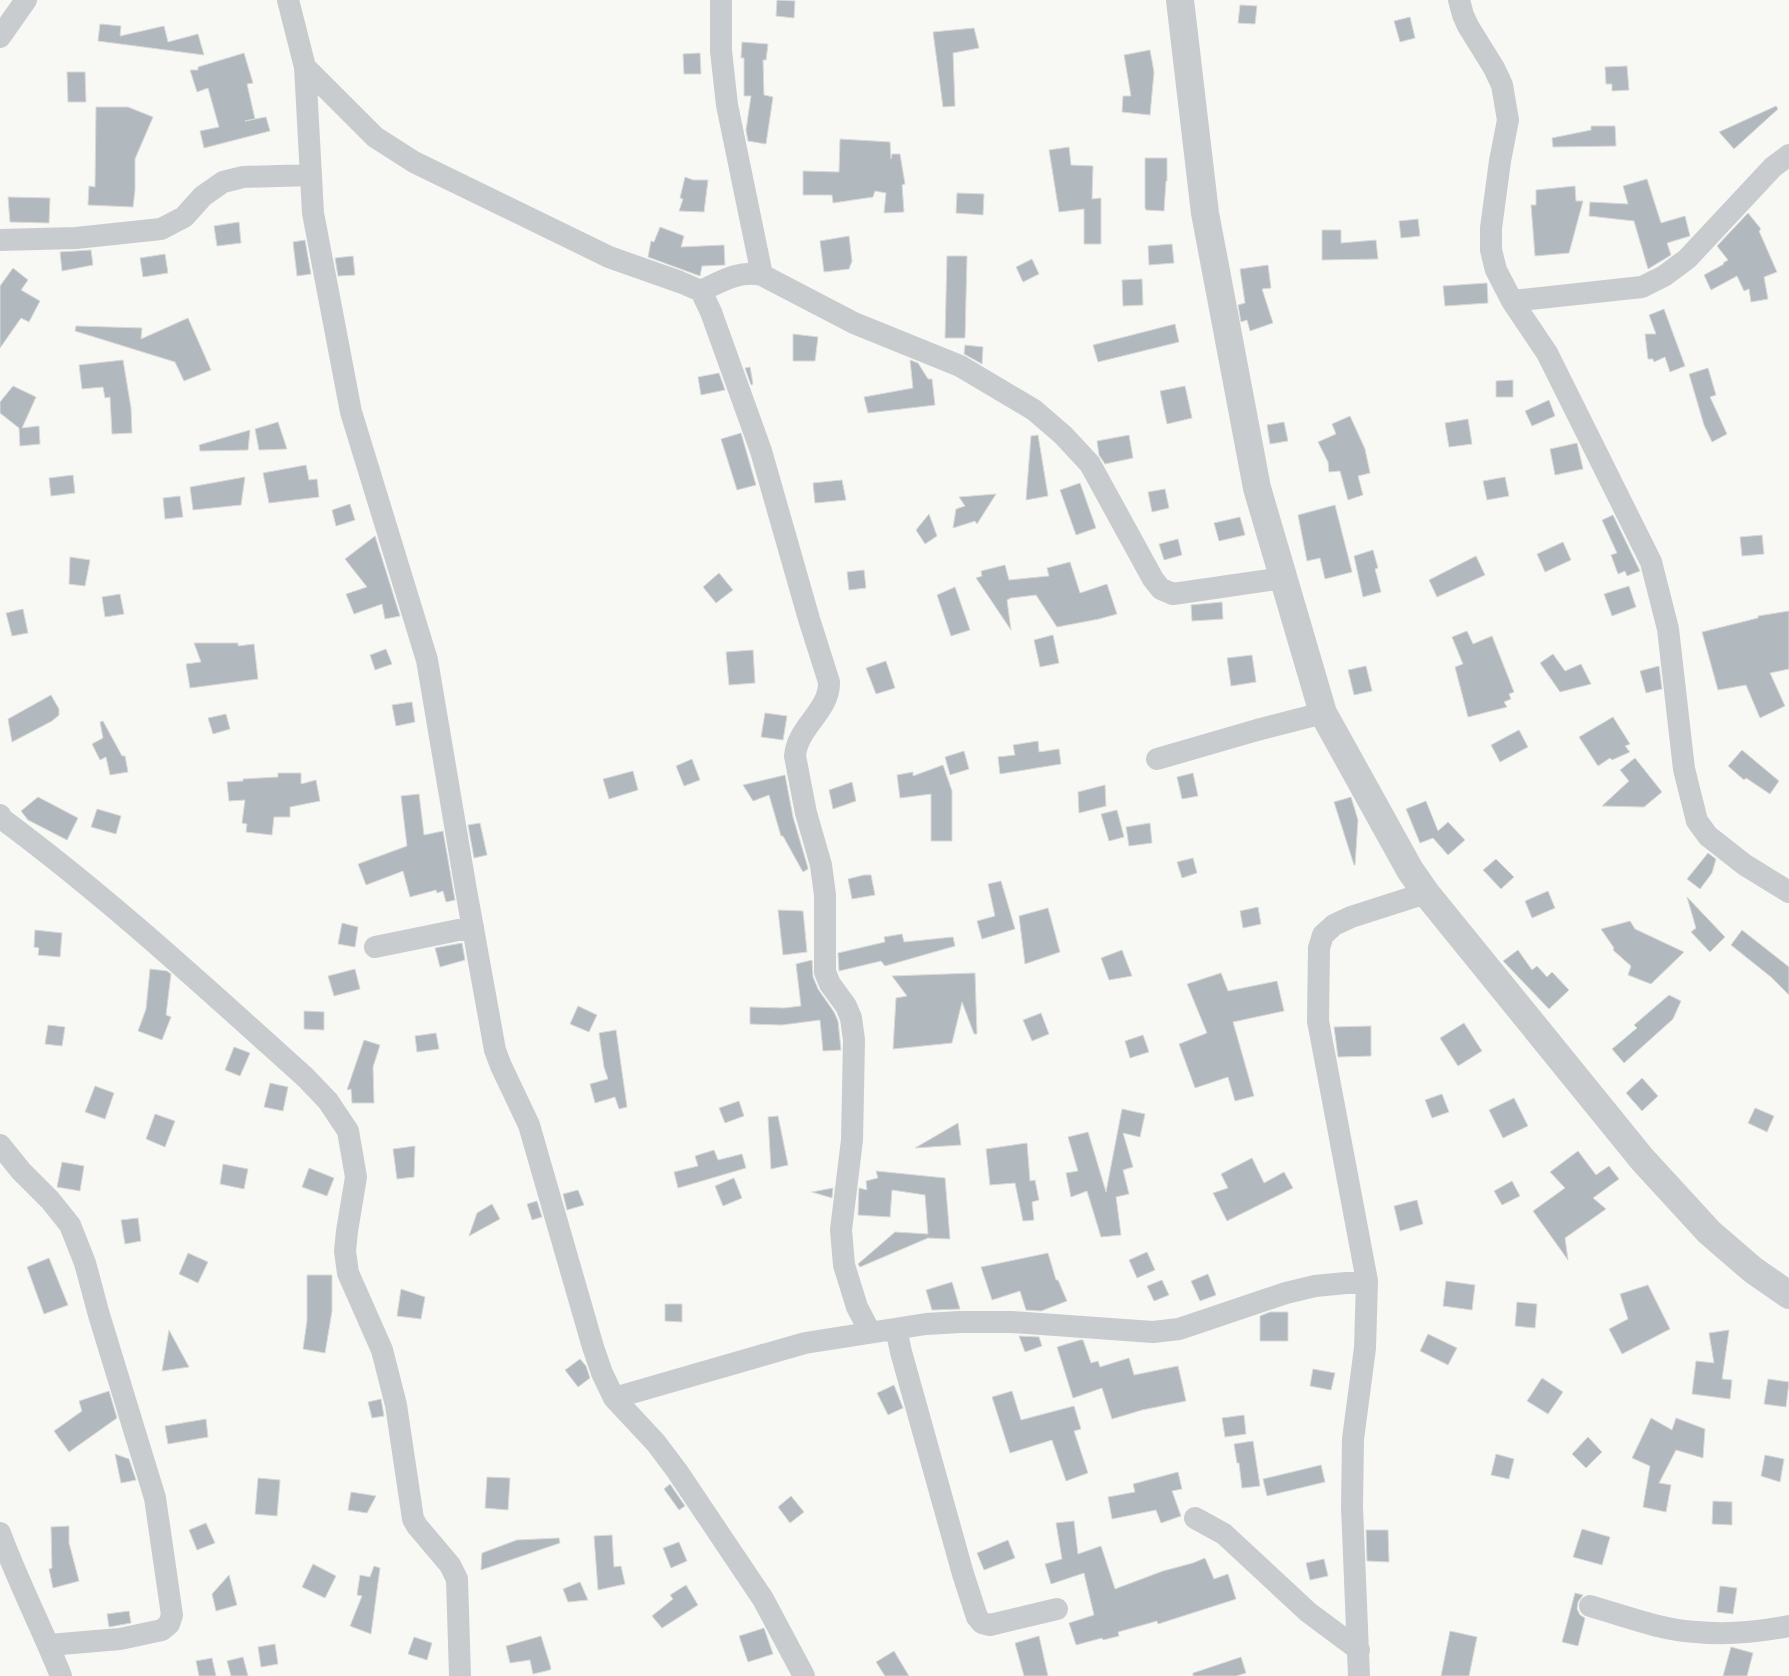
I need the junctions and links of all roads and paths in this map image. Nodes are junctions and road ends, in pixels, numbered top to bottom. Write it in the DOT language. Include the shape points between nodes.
graph roads {
  1 [pos="26,0"];
  2 [pos="288,0"];
  3 [pos="721,0"];
  4 [pos="1180,0"];
  5 [pos="1459,0"];
  6 [pos="0,37"];
  7 [pos="305,67"];
  8 [pos="1789,155"];
  9 [pos="311,174"];
  10 [pos="0,240"];
  11 [pos="762,275"];
  12 [pos="701,290"];
  13 [pos="1512,301"];
  14 [pos="1284,578"];
  15 [pos="1323,713"];
  16 [pos="1157,759"];
  17 [pos="0,819"];
  18 [pos="1789,892"];
  19 [pos="1426,893"];
  20 [pos="473,927"];
  21 [pos="375,947"];
  22 [pos="0,1145"];
  23 [pos="1367,1281"];
  24 [pos="1789,1295"];
  25 [pos="896,1329"];
  26 [pos="870,1332"];
  27 [pos="614,1398"];
  28 [pos="1195,1518"];
  29 [pos="0,1533"];
  30 [pos="1590,1606"];
  31 [pos="1057,1608"];
  32 [pos="1789,1626"];
  33 [pos="49,1645"];
  34 [pos="1359,1650"];
  35 [pos="61,1676"];
  36 [pos="460,1676"];
  37 [pos="804,1676"];
  38 [pos="1359,1676"];
  1 -- 6 [label="street"];
  2 -- 7 [label="street"];
  3 -- 11 [label="street" via="721,51 727,105"];
  4 -- 14 [label="street" via="1205,213 1257,488"];
  5 -- 13 [label="street" via="1468,26 1498,76 1506,102 1508,120 1491,228 1491,250 1496,270"];
  7 -- 9 [label="street"];
  7 -- 12 [label="street" via="374,137 414,162 609,258"];
  8 -- 13 [label="street" via="1773,167 1687,259 1664,276 1642,287"];
  9 -- 10 [label="street" via="242,177 223,182 203,196 184,217 161,229 76,238"];
  9 -- 20 [label="street" via="313,213 351,412 427,660"];
  11 -- 12 [label="street" via="749,272"];
  11 -- 14 [label="street" via="854,323 960,366 1034,410 1090,464 1161,589 1173,594"];
  12 -- 26 [label="street" via="761,451 830,682 827,700 799,740 794,756 821,864 825,895 825,972 846,1006 854,1040 852,1140 841,1230 844,1265 857,1307"];
  13 -- 18 [label="street" via="1547,353 1651,562 1668,629 1684,769 1697,821 1708,836 1744,865"];
  14 -- 15 [label="street"];
  15 -- 16 [label="street"];
  15 -- 19 [label="street"];
  17 -- 36 [label="street" via="108,902 306,1078 328,1101 348,1131 356,1177 345,1251 348,1272 385,1359 396,1405 413,1519 450,1565 457,1579"];
  19 -- 23 [label="street" via="1334,925 1323,935 1320,948 1318,1021"];
  19 -- 24 [label="street" via="1642,1159 1709,1232 1753,1270"];
  20 -- 21 [label="street"];
  20 -- 27 [label="street" via="495,1050 529,1126 593,1347"];
  22 -- 33 [label="street" via="70,1224 83,1256 154,1498 172,1615 162,1630 120,1639"];
  23 -- 25 [label="street" via="1315,1286 1286,1293 1167,1332 1012,1322 960,1322"];
  23 -- 34 [label="street" via="1365,1348 1353,1439 1354,1585"];
  25 -- 26 [label="street"];
  25 -- 31 [label="street" via="977,1617 990,1625"];
  26 -- 27 [label="street" via="805,1342"];
  27 -- 37 [label="street" via="677,1471 762,1599"];
  28 -- 34 [label="street" via="1224,1534 1308,1612"];
  29 -- 33 [label="street" via="16,1576"];
  30 -- 32 [label="street" via="1643,1622 1695,1632 1746,1632"];
  33 -- 35 [label="street"];
  34 -- 38 [label="street"];
}
